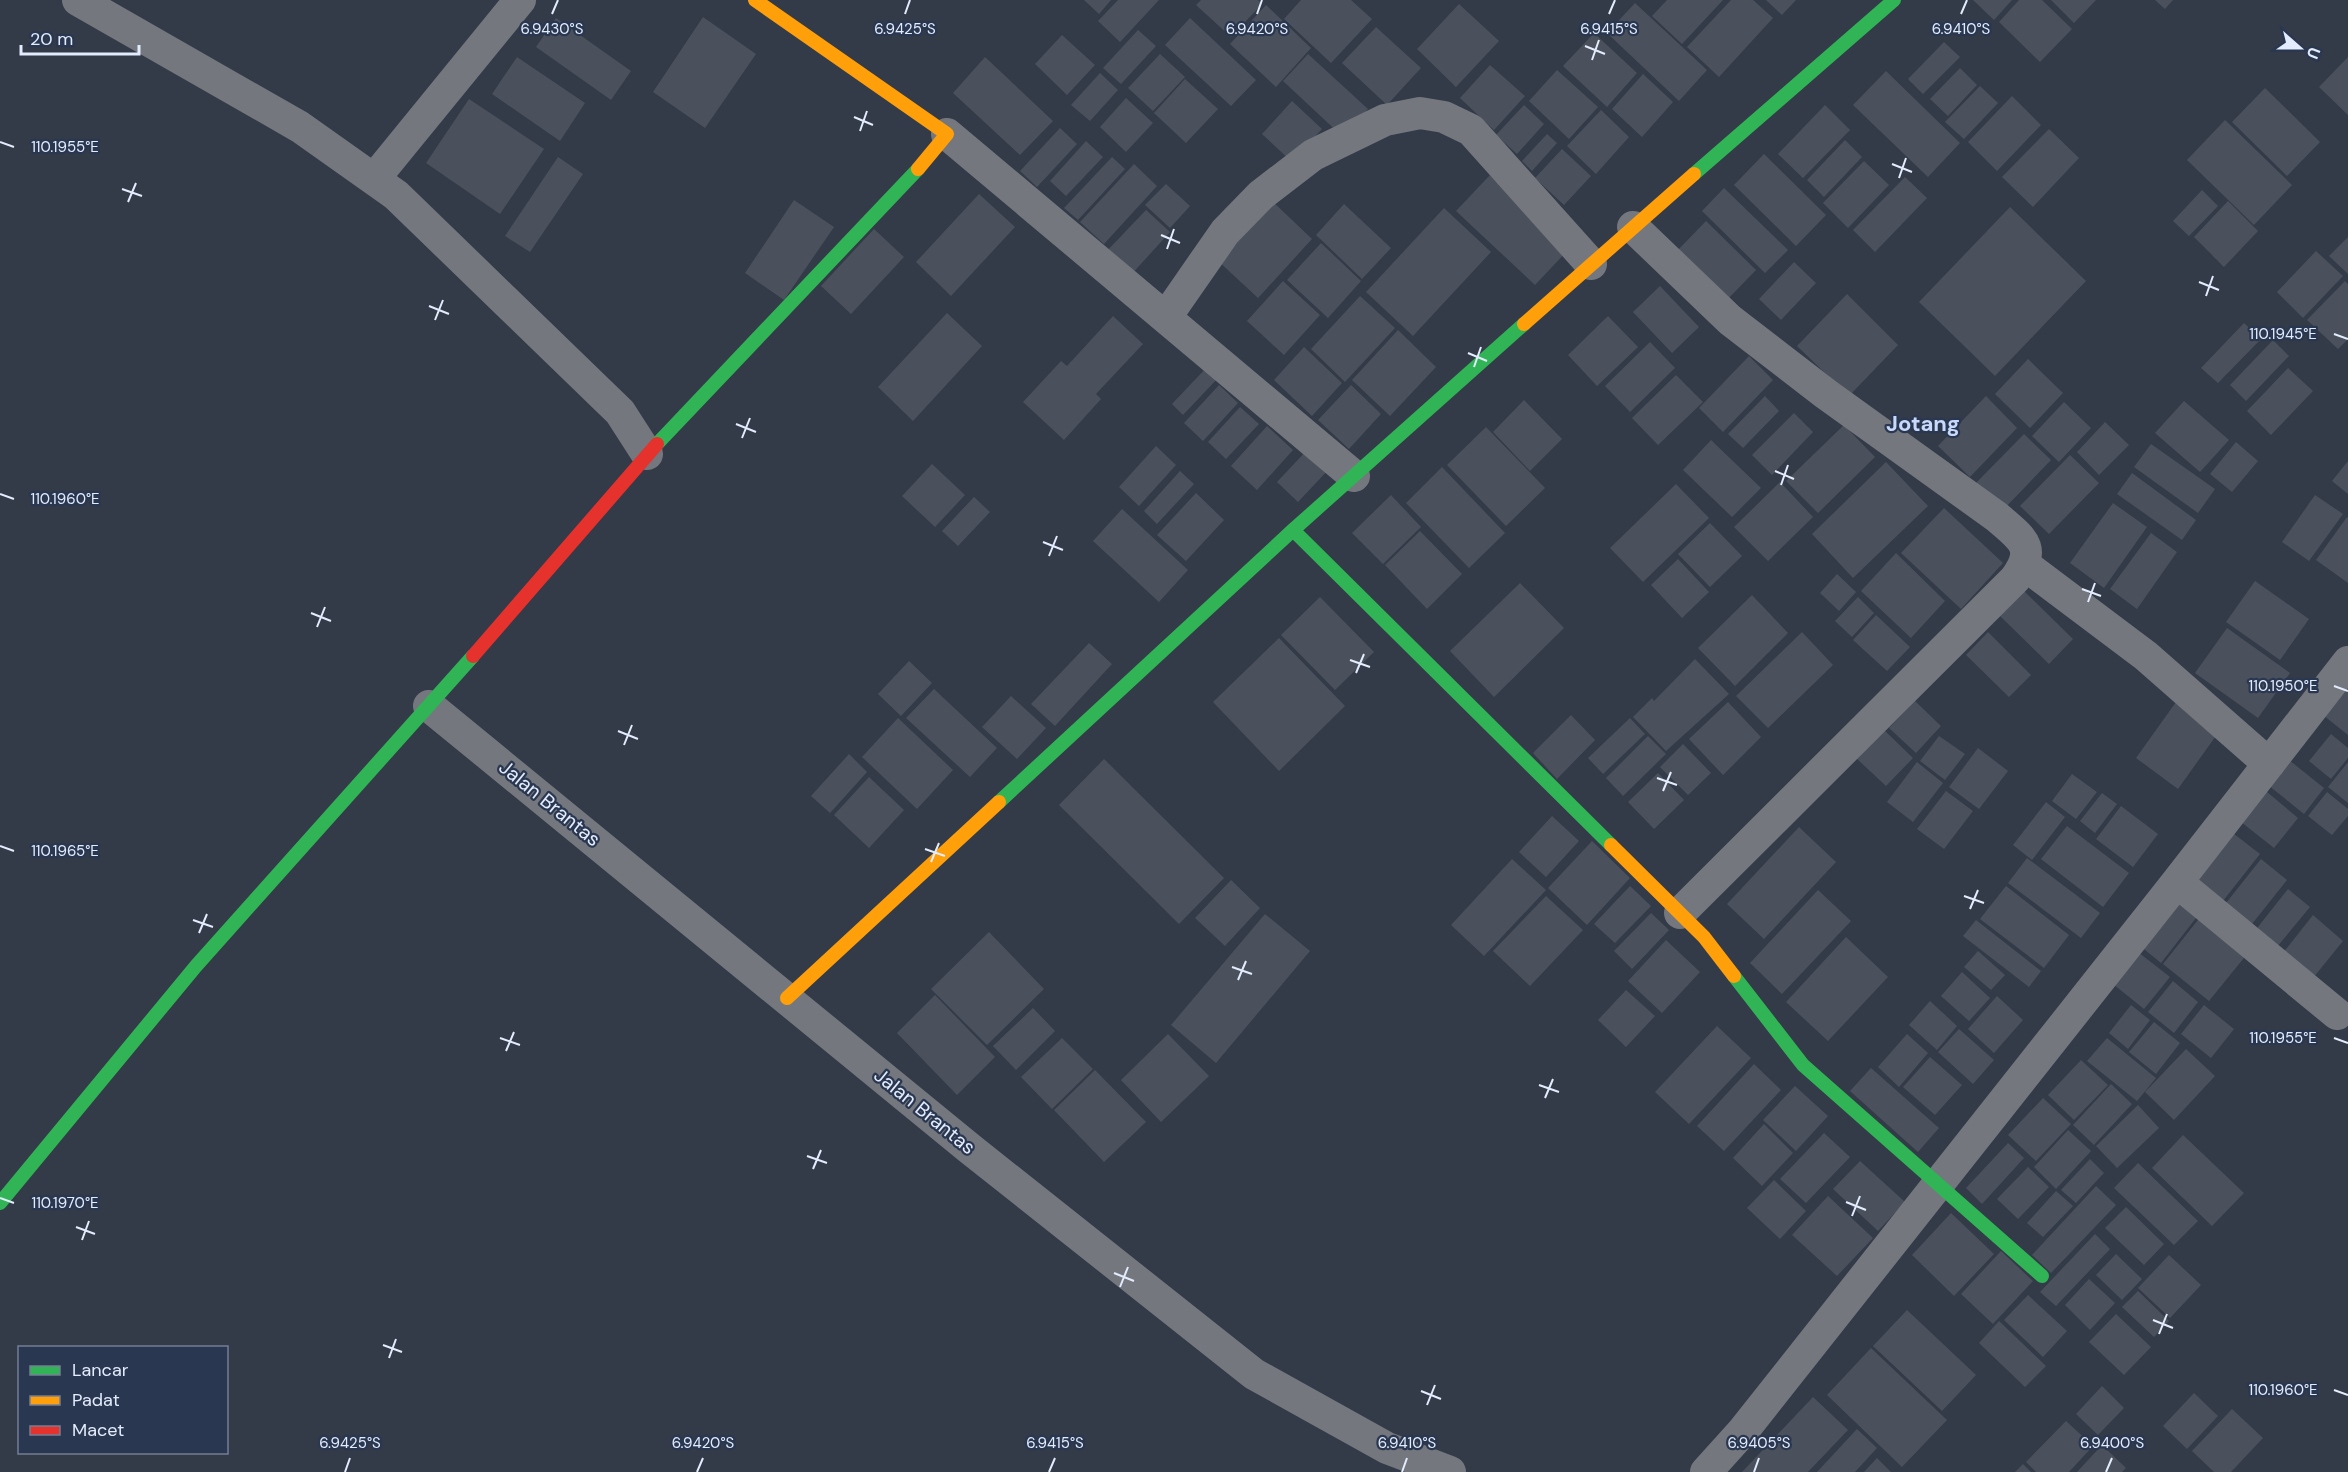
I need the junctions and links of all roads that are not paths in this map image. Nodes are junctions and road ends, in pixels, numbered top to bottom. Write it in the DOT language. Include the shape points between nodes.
graph roads {
  1 [pos="78,0"];
  2 [pos="520,0"];
  3 [pos="755,0"];
  4 [pos="1894,0"];
  5 [pos="947,134"];
  6 [pos="374,179"];
  7 [pos="1633,227"];
  8 [pos="1591,264"];
  9 [pos="1166,318"];
  10 [pos="647,453"];
  11 [pos="1354,476"];
  12 [pos="1293,530"];
  13 [pos="2025,565"];
  14 [pos="2348,662"];
  15 [pos="429,706"];
  16 [pos="2269,764"];
  17 [pos="2177,882"];
  18 [pos="1680,913"];
  19 [pos="787,998"];
  20 [pos="2337,1014"];
  21 [pos="1936,1184"];
  22 [pos="0,1203"];
  23 [pos="2042,1276"];
  24 [pos="1450,1472"];
  25 [pos="1706,1472"];
  1 -- 6 [label="street" via="300,127"];
  2 -- 6 [label="street"];
  3 -- 5 [label="street"];
  4 -- 7 [label="street"];
  5 -- 9 [label="street"];
  5 -- 10 [label="street"];
  6 -- 10 [label="street" via="396,195 620,412"];
  7 -- 8 [label="street"];
  7 -- 13 [label="street" via="1730,320 1997,517 2022,539 2027,550"];
  8 -- 9 [label="street" via="1471,130 1444,117 1420,113 1385,120 1313,155 1260,195 1225,232"];
  8 -- 11 [label="street"];
  9 -- 11 [label="street"];
  10 -- 15 [label="street"];
  11 -- 12 [label="street"];
  12 -- 18 [label="street"];
  12 -- 19 [label="street"];
  13 -- 16 [label="street" via="2146,656"];
  13 -- 18 [label="street"];
  14 -- 16 [label="street"];
  15 -- 19 [label="street, Jalan Brantas"];
  15 -- 22 [label="street" via="196,966"];
  16 -- 17 [label="street"];
  17 -- 20 [label="street"];
  17 -- 21 [label="street"];
  18 -- 21 [label="street" via="1704,937 1803,1065"];
  19 -- 24 [label="street, Jalan Brantas" via="1254,1374 1387,1448"];
  21 -- 23 [label="street"];
  21 -- 25 [label="street" via="1743,1431"];
}
